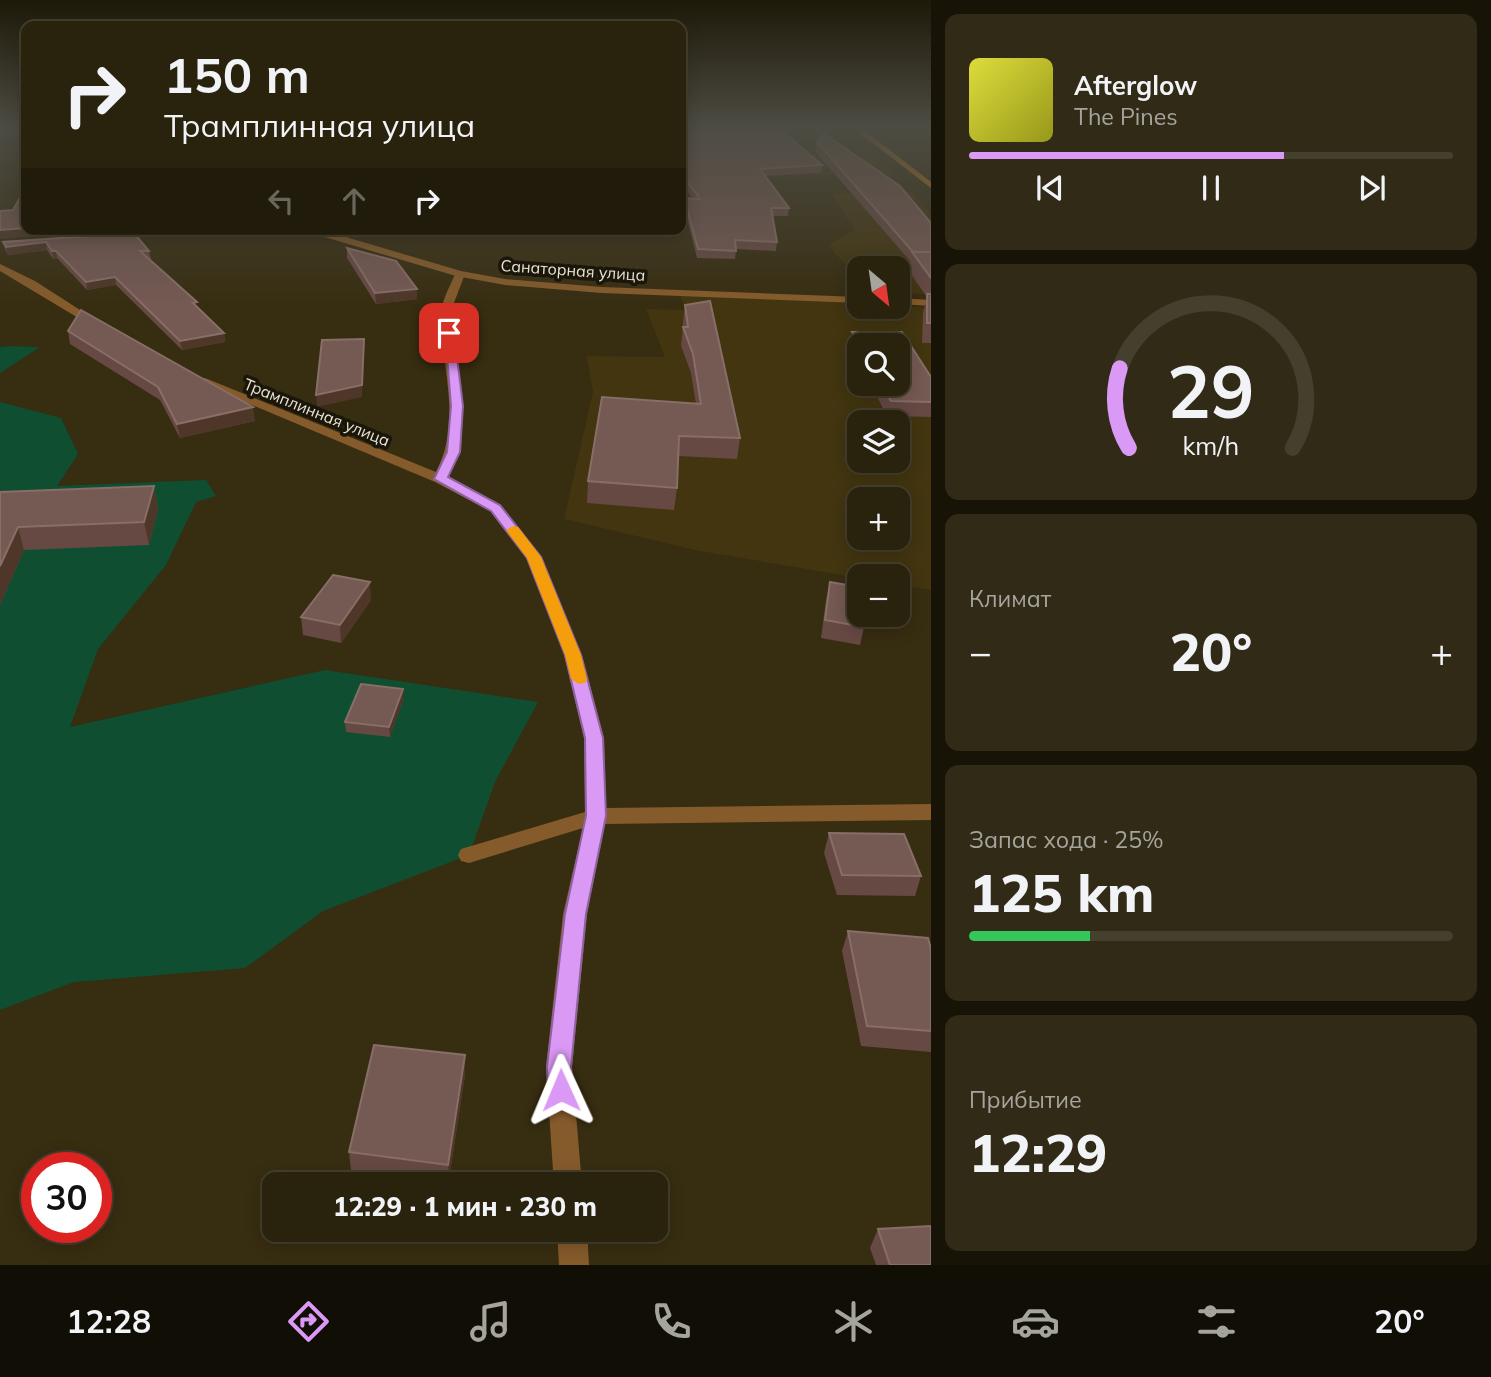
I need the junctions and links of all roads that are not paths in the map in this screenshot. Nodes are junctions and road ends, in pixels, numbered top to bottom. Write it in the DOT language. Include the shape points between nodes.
graph roads {
  1 [pos="133,235"];
  2 [pos="329,235"];
  3 [pos="105,237"];
  4 [pos="0,267"];
  5 [pos="460,274"];
  6 [pos="847,300"];
  7 [pos="910,302"];
  8 [pos="931,303"];
  9 [pos="117,336"];
  10 [pos="188,374"];
  11 [pos="440,479"];
  12 [pos="931,812"];
  13 [pos="596,816"];
  14 [pos="469,855"];
  15 [pos="567,1172"];
  16 [pos="573,1242"];
  17 [pos="574,1265"];
  1 -- 3 [label="street"];
  2 -- 5 [label="street, Санаторная улица"];
  4 -- 9 [label="street"];
  5 -- 6 [label="street, Санаторная улица" via="602,290"];
  5 -- 11 [label="street" via="446,308 457,406 454,452"];
  7 -- 8 [label="street"];
  10 -- 11 [label="street, Трамплинная улица"];
  11 -- 13 [label="street, Трамплинная улица" via="495,508 534,557 573,655 594,738"];
  12 -- 13 [label="street"];
  13 -- 14 [label="street"];
  13 -- 15 [label="street, Трамплинная улица" via="575,914 559,1067"];
  16 -- 17 [label="street"];
}
